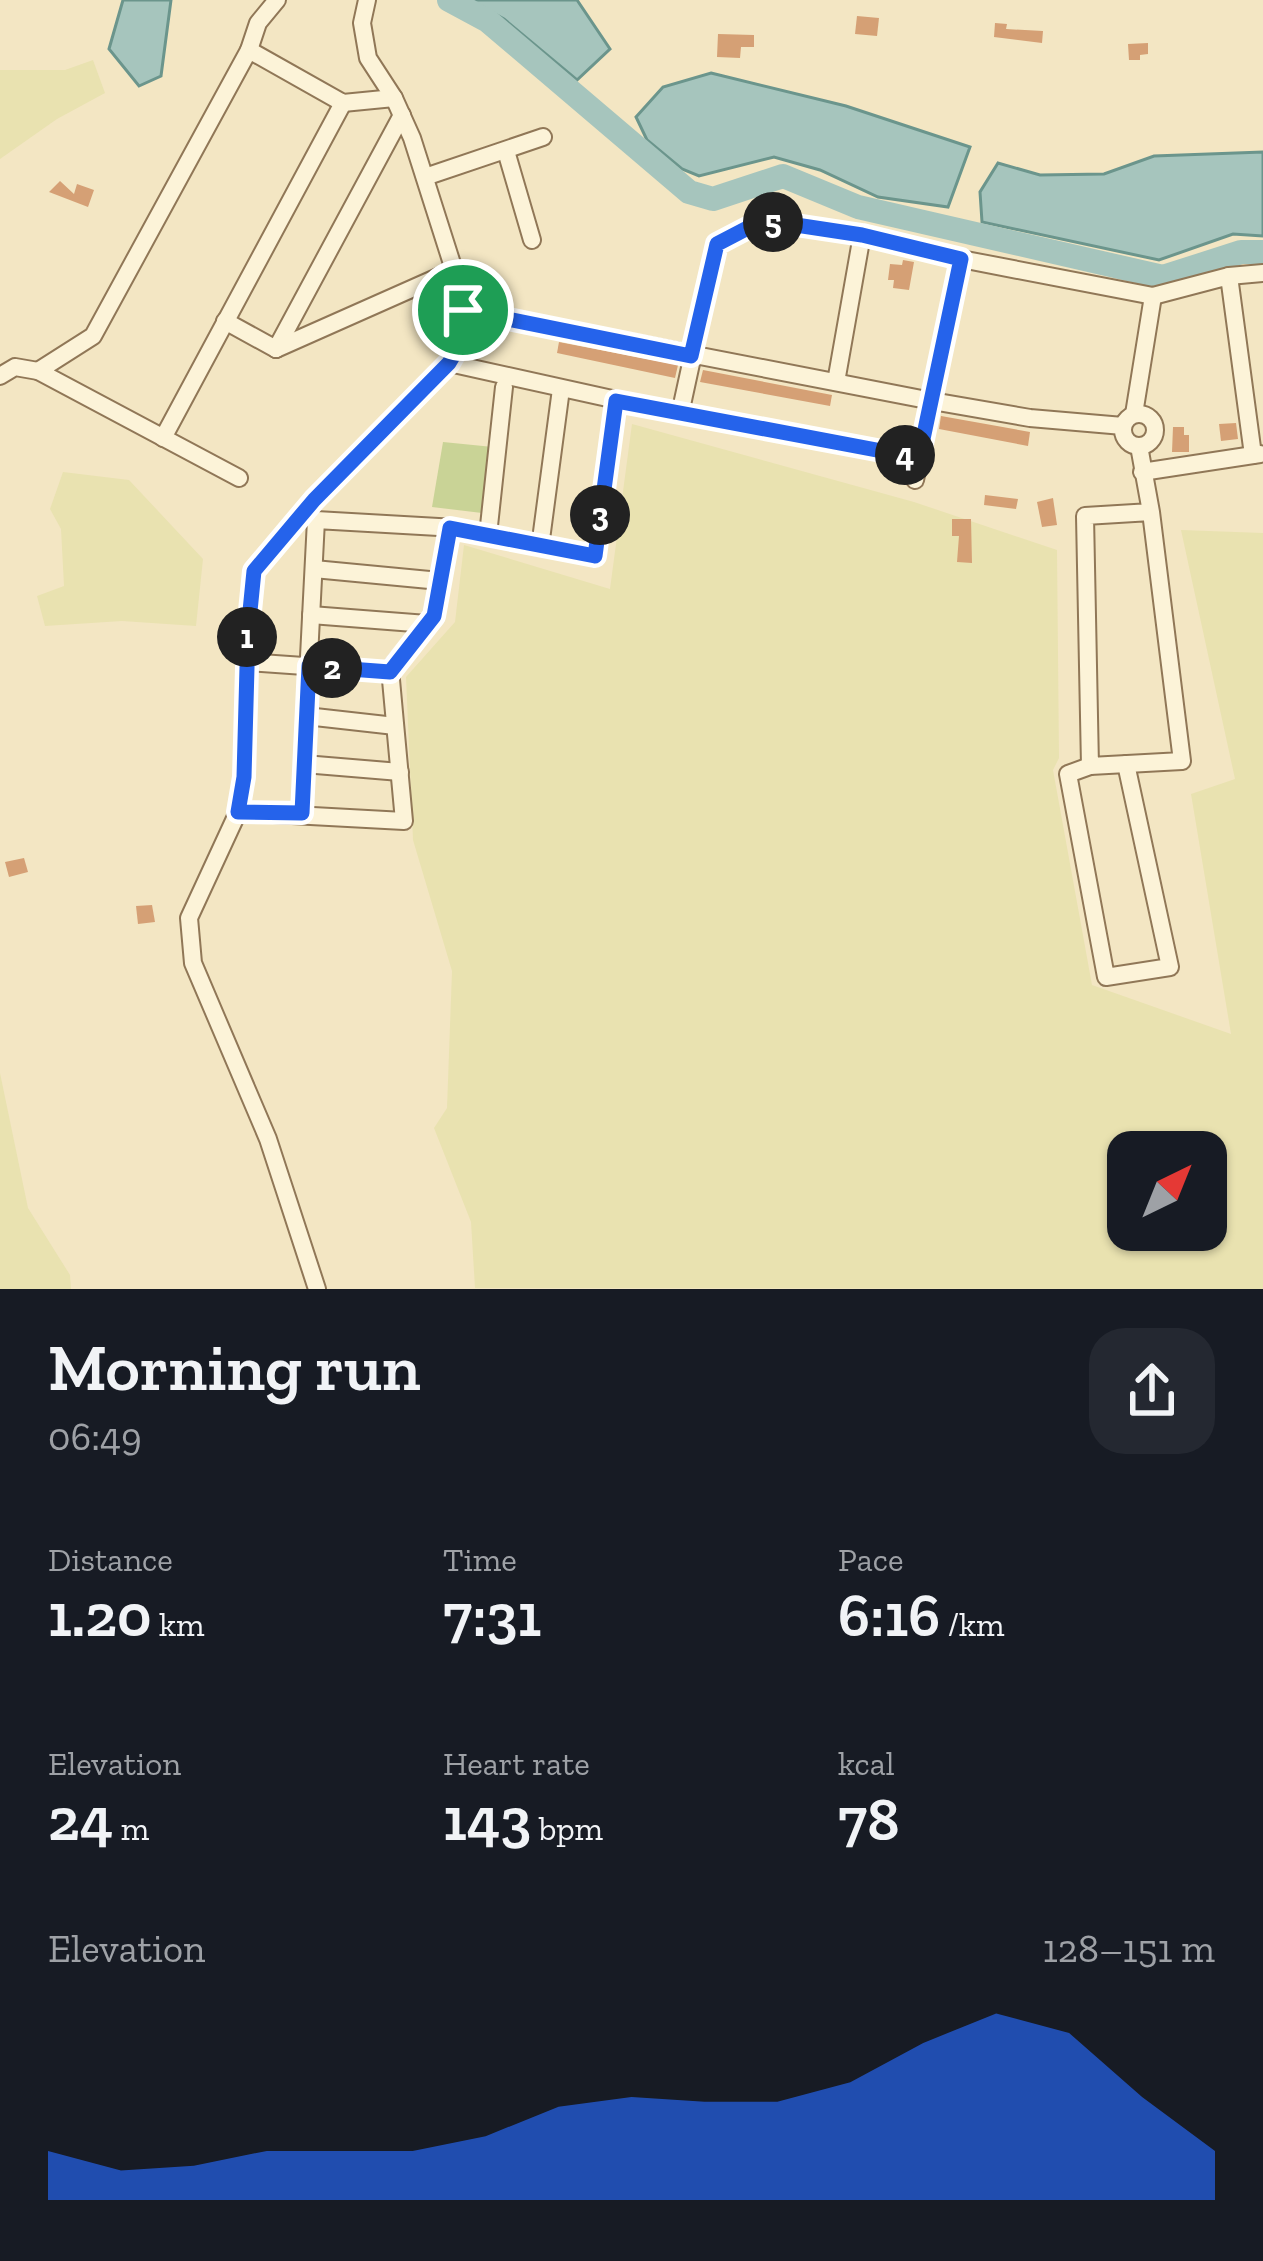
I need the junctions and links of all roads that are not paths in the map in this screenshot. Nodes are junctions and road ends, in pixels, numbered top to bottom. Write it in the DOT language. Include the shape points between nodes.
graph roads {
  1 [pos="277,0"];
  2 [pos="367,0"];
  3 [pos="249,50"];
  4 [pos="343,104"];
  5 [pos="398,107"];
  6 [pos="543,137"];
  7 [pos="506,151"];
  8 [pos="425,177"];
  9 [pos="862,235"];
  10 [pos="532,241"];
  11 [pos="961,259"];
  12 [pos="454,270"];
  13 [pos="1263,273"];
  14 [pos="1229,276"];
  15 [pos="1153,296"];
  16 [pos="463,310"];
  17 [pos="225,321"];
  18 [pos="275,349"];
  19 [pos="691,356"];
  20 [pos="449,363"];
  21 [pos="38,371"];
  22 [pos="0,376"];
  23 [pos="836,382"];
  24 [pos="505,387"];
  25 [pos="561,389"];
  26 [pos="616,401"];
  27 [pos="932,401"];
  28 [pos="680,414"];
  29 [pos="1129,420"];
  30 [pos="163,437"];
  31 [pos="1138,446"];
  32 [pos="1258,455"];
  33 [pos="919,458"];
  34 [pos="1142,472"];
  35 [pos="239,478"];
  36 [pos="915,480"];
  37 [pos="1151,512"];
  38 [pos="450,528"];
  39 [pos="488,535"];
  40 [pos="540,547"];
  41 [pos="314,569"];
  42 [pos="440,581"];
  43 [pos="311,615"];
  44 [pos="427,624"];
  45 [pos="247,662"];
  46 [pos="309,666"];
  47 [pos="390,672"];
  48 [pos="306,716"];
  49 [pos="395,726"];
  50 [pos="304,764"];
  51 [pos="1126,764"];
  52 [pos="1090,766"];
  53 [pos="400,772"];
  54 [pos="238,812"];
  55 [pos="302,813"];
  56 [pos="316,1289"];
  1 -- 3 [label="street"];
  2 -- 5 [label="street" via="368,58"];
  3 -- 4 [label="street"];
  3 -- 21 [label="street" via="93,336"];
  4 -- 5 [label="street"];
  4 -- 17 [label="street"];
  5 -- 8 [label="street"];
  5 -- 18 [label="street"];
  6 -- 7 [label="street"];
  7 -- 8 [label="street"];
  7 -- 10 [label="street"];
  8 -- 12 [label="street"];
  9 -- 11 [label="street"];
  9 -- 19 [label="street" via="763,220 717,244"];
  9 -- 23 [label="street"];
  11 -- 15 [label="street"];
  11 -- 27 [label="street"];
  12 -- 16 [label="street"];
  12 -- 18 [label="street"];
  13 -- 14 [label="street"];
  14 -- 15 [label="street"];
  14 -- 32 [label="street"];
  15 -- 29 [label="street"];
  16 -- 19 [label="street"];
  16 -- 20 [label="street" via="466,334"];
  17 -- 18 [label="street"];
  17 -- 30 [label="street"];
  19 -- 23 [label="street"];
  19 -- 28 [label="street"];
  20 -- 25 [label="street"];
  20 -- 45 [label="street" via="254,571"];
  21 -- 22 [label="street" via="16,367"];
  21 -- 30 [label="street"];
  23 -- 27 [label="street"];
  24 -- 39 [label="street"];
  25 -- 26 [label="street"];
  25 -- 40 [label="street"];
  26 -- 28 [label="street"];
  26 -- 40 [label="street" via="595,556"];
  27 -- 29 [label="street" via="1030,418"];
  27 -- 33 [label="street"];
  28 -- 33 [label="street"];
  29 -- 31 [label="street" via="1128,442"];
  29 -- 31 [label="street" via="1150,417 1155,428"];
  30 -- 35 [label="street"];
  31 -- 34 [label="street"];
  32 -- 34 [label="street"];
  33 -- 36 [label="street"];
  34 -- 37 [label="street"];
  37 -- 51 [label="street" via="1182,761"];
  37 -- 52 [label="street" via="1085,516"];
  38 -- 39 [label="street"];
  38 -- 41 [label="street" via="316,520"];
  38 -- 42 [label="street"];
  39 -- 40 [label="street"];
  41 -- 42 [label="street"];
  41 -- 43 [label="street"];
  42 -- 44 [label="street"];
  43 -- 44 [label="street"];
  43 -- 46 [label="street"];
  44 -- 47 [label="street"];
  45 -- 46 [label="street"];
  45 -- 54 [label="street"];
  46 -- 47 [label="street"];
  46 -- 48 [label="street"];
  47 -- 49 [label="street"];
  48 -- 49 [label="street"];
  48 -- 50 [label="street"];
  49 -- 53 [label="street"];
  50 -- 53 [label="street"];
  50 -- 55 [label="street"];
  51 -- 52 [label="street"];
  51 -- 52 [label="street" via="1170,968 1106,977 1068,775"];
  53 -- 55 [label="street" via="404,821"];
  54 -- 55 [label="street"];
  54 -- 56 [label="street" via="189,918 193,963 268,1139"];
}
